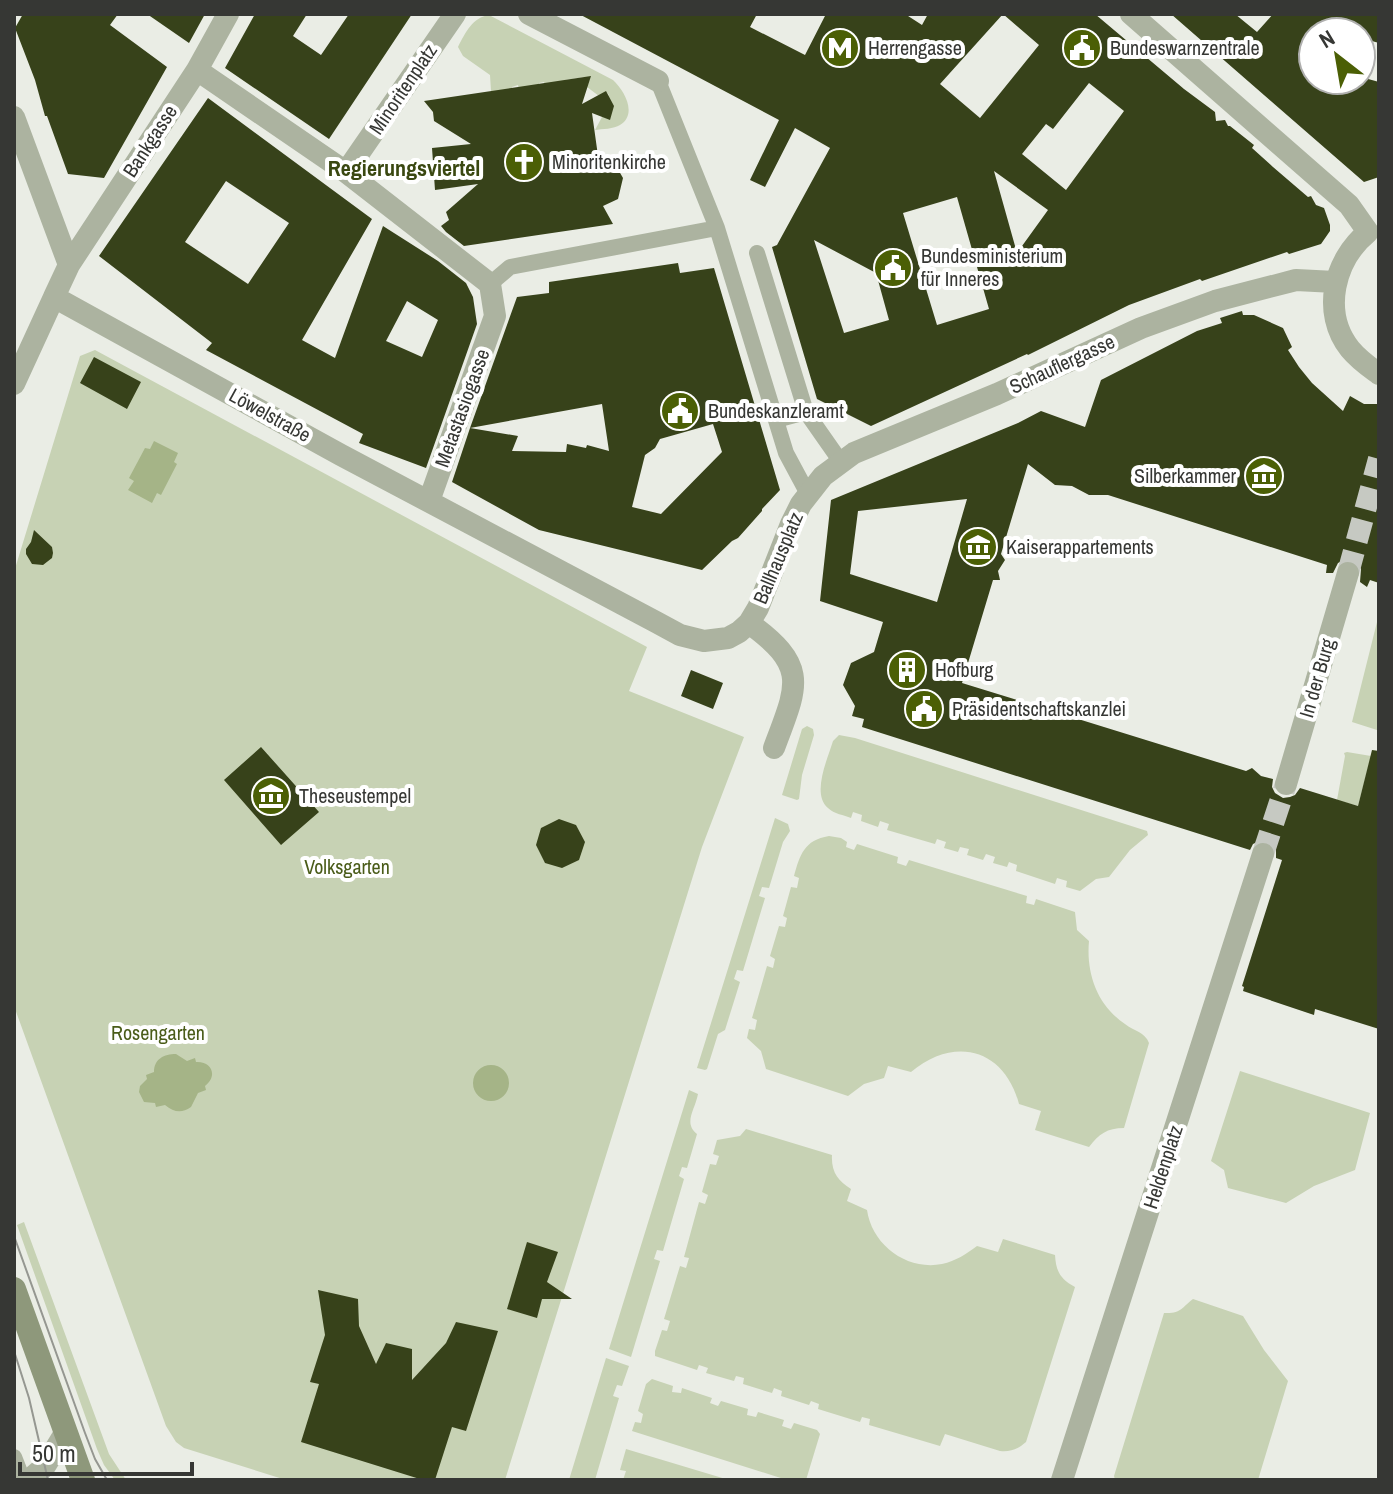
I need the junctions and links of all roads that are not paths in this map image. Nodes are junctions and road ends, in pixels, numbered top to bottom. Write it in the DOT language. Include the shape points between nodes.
graph roads {
  1 [pos="228,14"];
  2 [pos="455,14"];
  3 [pos="529,14"];
  4 [pos="1131,14"];
  5 [pos="197,70"];
  6 [pos="658,81"];
  7 [pos="14,117"];
  8 [pos="346,172"];
  9 [pos="717,228"];
  10 [pos="1373,229"];
  11 [pos="757,253"];
  12 [pos="69,265"];
  13 [pos="1335,282"];
  14 [pos="490,284"];
  15 [pos="54,297"];
  16 [pos="1379,374"];
  17 [pos="14,384"];
  18 [pos="806,412"];
  19 [pos="776,420"];
  20 [pos="841,462"];
  21 [pos="808,494"];
  22 [pos="429,501"];
  23 [pos="1348,573"];
  24 [pos="656,622"];
  25 [pos="749,623"];
  26 [pos="774,748"];
  27 [pos="1286,784"];
  28 [pos="1263,854"];
  29 [pos="14,1289"];
  30 [pos="65,1433"];
  31 [pos="14,1457"];
  32 [pos="23,1480"];
  33 [pos="29,1480"];
  34 [pos="83,1480"];
  35 [pos="1062,1480"];
  1 -- 5 [label="street, Bankgasse"];
  2 -- 8 [label="street, Minoritenplatz"];
  3 -- 6 [label="street"];
  4 -- 10 [label="street"];
  5 -- 8 [label="street"];
  5 -- 12 [label="street, Bankgasse"];
  6 -- 9 [label="street"];
  7 -- 12 [label="street"];
  8 -- 14 [label="street"];
  9 -- 14 [label="street" via="510,267"];
  9 -- 19 [label="street"];
  10 -- 13 [label="street" via="1345,256"];
  11 -- 18 [label="street"];
  12 -- 15 [label="street"];
  13 -- 16 [label="street" via="1338,327 1361,362"];
  13 -- 20 [label="street, Schauflergasse" via="1296,280 1215,301 1141,328"];
  14 -- 22 [label="street, Metastasiogasse" via="495,316"];
  15 -- 17 [label="street"];
  15 -- 22 [label="street, Löwelstraße"];
  18 -- 19 [label="street"];
  18 -- 20 [label="street"];
  19 -- 21 [label="street"];
  20 -- 21 [label="street, Schauflergasse"];
  21 -- 25 [label="street, Ballhausplatz"];
  22 -- 24 [label="street, Löwelstraße"];
  23 -- 27 [label="street, In der Burg"];
  24 -- 25 [label="street, Ballhausplatz" via="704,641 728,638"];
  25 -- 26 [label="street, Ballhausplatz" via="790,662 793,698"];
  28 -- 35 [label="street, Heldenplatz"];
  29 -- 30 [label="main road"];
  30 -- 33 [label="street" via="45,1466"];
  30 -- 34 [label="main road"];
  31 -- 32 [label="street"];
}
